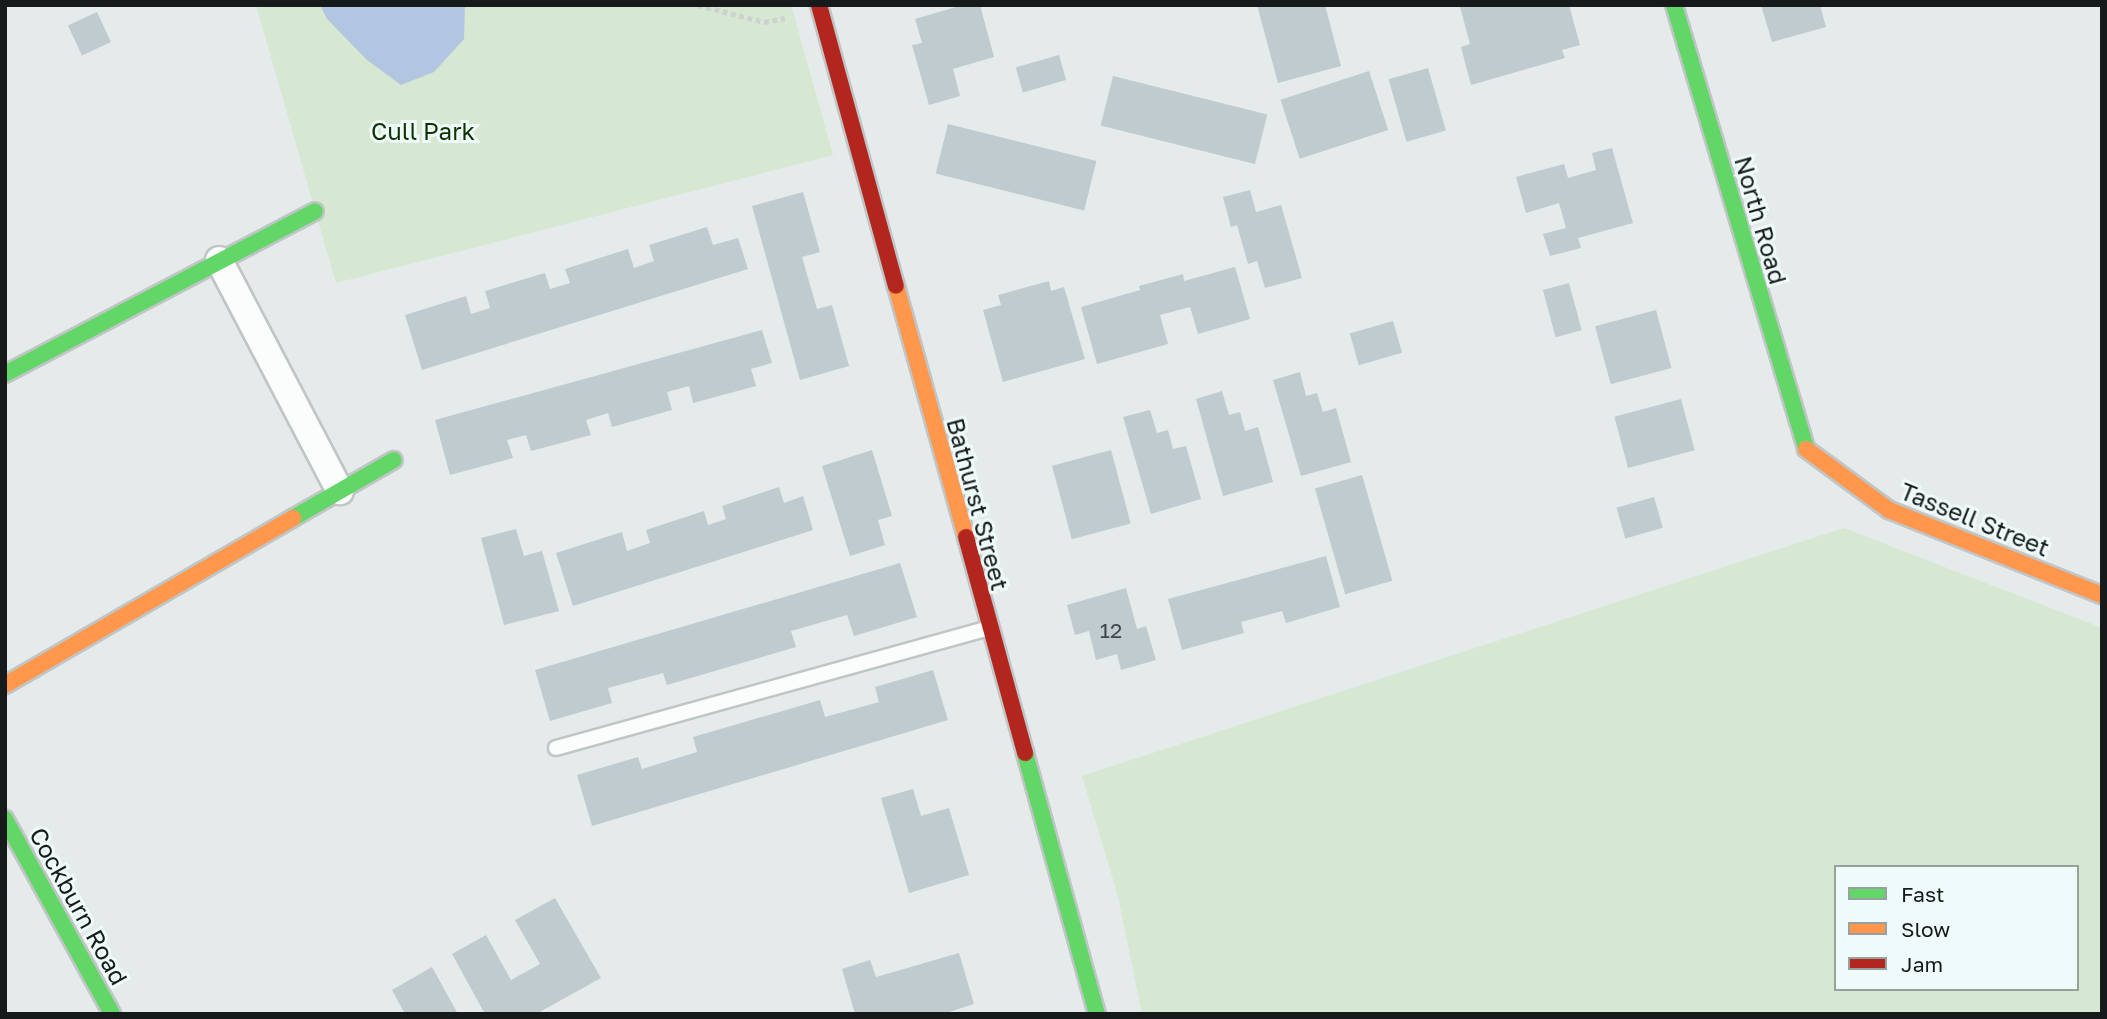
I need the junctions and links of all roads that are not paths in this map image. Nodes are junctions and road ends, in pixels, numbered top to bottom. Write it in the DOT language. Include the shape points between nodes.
graph roads {
  1 [pos="819,5"];
  2 [pos="1674,5"];
  3 [pos="315,211"];
  4 [pos="219,260"];
  5 [pos="5,374"];
  6 [pos="1804,447"];
  7 [pos="394,460"];
  8 [pos="340,491"];
  9 [pos="2102,595"];
  10 [pos="988,628"];
  11 [pos="5,685"];
  12 [pos="556,748"];
  13 [pos="5,820"];
  14 [pos="113,1014"];
  15 [pos="1097,1014"];
  1 -- 10 [label="street, Bathurst Street"];
  2 -- 6 [label="street, North Road"];
  3 -- 4 [label="street"];
  4 -- 5 [label="street"];
  4 -- 8 [label="street"];
  6 -- 9 [label="street, Tassell Street" via="1889,510"];
  7 -- 8 [label="street"];
  8 -- 11 [label="street"];
  10 -- 12 [label="lane"];
  10 -- 15 [label="street, Bathurst Street"];
  13 -- 14 [label="street, Cockburn Road"];
}
